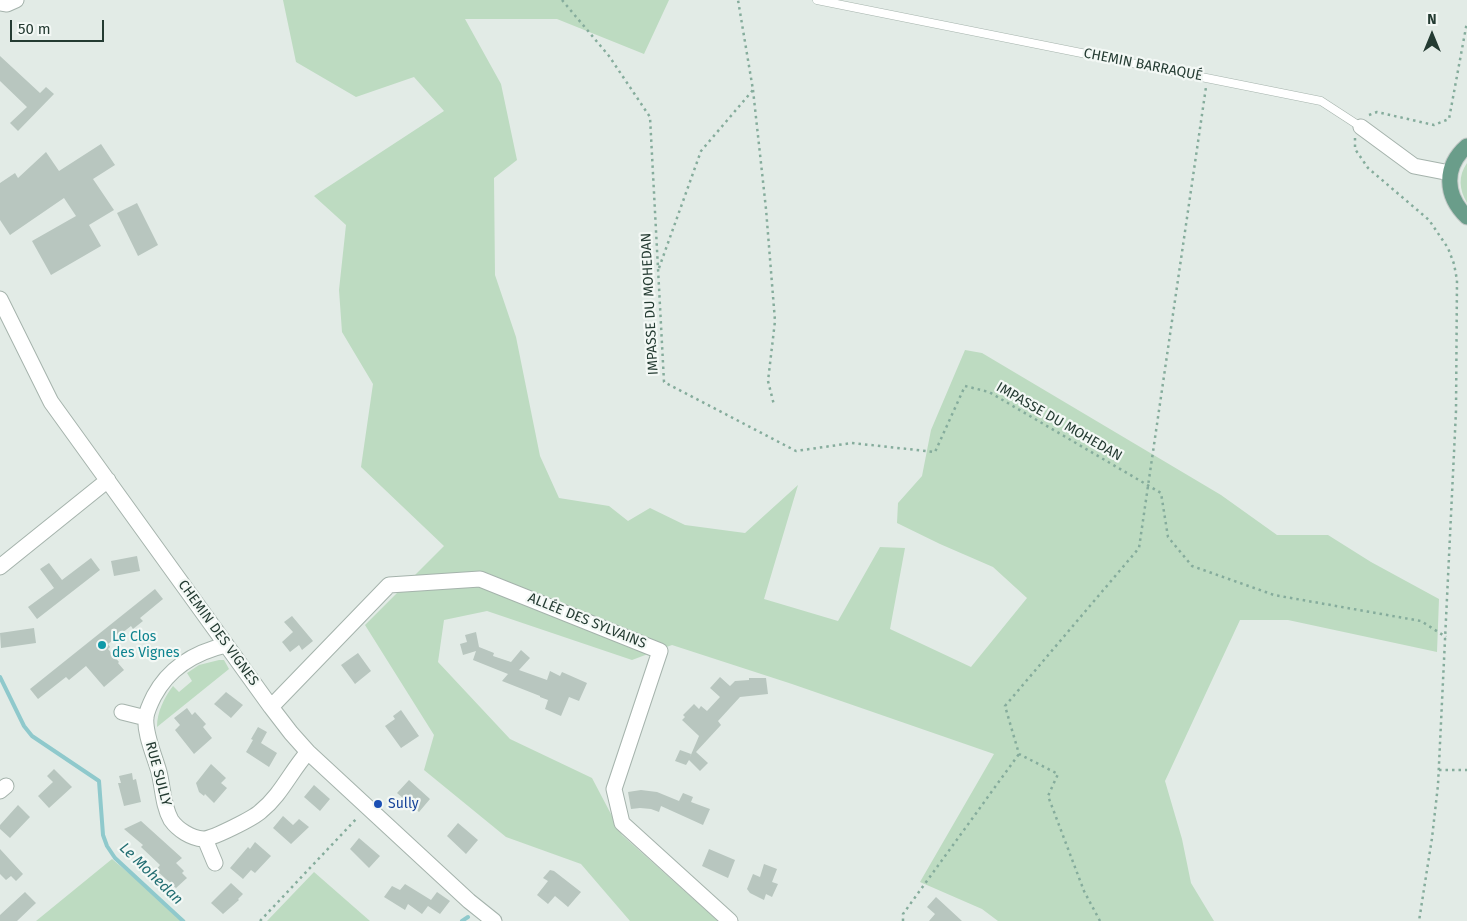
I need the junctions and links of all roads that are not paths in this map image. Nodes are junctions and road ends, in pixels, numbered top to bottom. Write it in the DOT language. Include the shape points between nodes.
graph roads {
  1 [pos="16,0"];
  2 [pos="817,0"];
  3 [pos="0,3"];
  4 [pos="1361,127"];
  5 [pos="1467,146"];
  6 [pos="1450,173"];
  7 [pos="1467,217"];
  8 [pos="0,299"];
  9 [pos="108,480"];
  10 [pos="0,567"];
  11 [pos="226,645"];
  12 [pos="271,707"];
  13 [pos="122,712"];
  14 [pos="146,718"];
  15 [pos="308,752"];
  16 [pos="204,839"];
  17 [pos="216,863"];
  18 [pos="494,921"];
  19 [pos="730,921"];
  1 -- 3 [label="street"];
  2 -- 4 [label="lane, CHEMIN BARRAQUÉ" via="1321,100"];
  4 -- 6 [label="street, CHEMIN BARRAQUÉ" via="1414,166"];
  5 -- 6 [label="main road"];
  6 -- 7 [label="main road" via="1453,198"];
  8 -- 9 [label="street, CHEMIN DES VIGNES" via="51,402"];
  9 -- 10 [label="street"];
  9 -- 11 [label="street, CHEMIN DES VIGNES"];
  11 -- 12 [label="street, CHEMIN DES VIGNES"];
  11 -- 14 [label="street, RUE SULLY" via="175,668 160,684"];
  12 -- 15 [label="street, CHEMIN DES VIGNES"];
  12 -- 19 [label="street, ALLÉE DES SYLVAINS" via="389,585 480,579 660,651 614,789 622,824"];
  13 -- 14 [label="street"];
  14 -- 16 [label="street, RUE SULLY" via="165,805 172,820 186,834"];
  15 -- 16 [label="street" via="276,798 260,813"];
  15 -- 18 [label="street, CHEMIN DES VIGNES"];
  16 -- 17 [label="street"];
}
